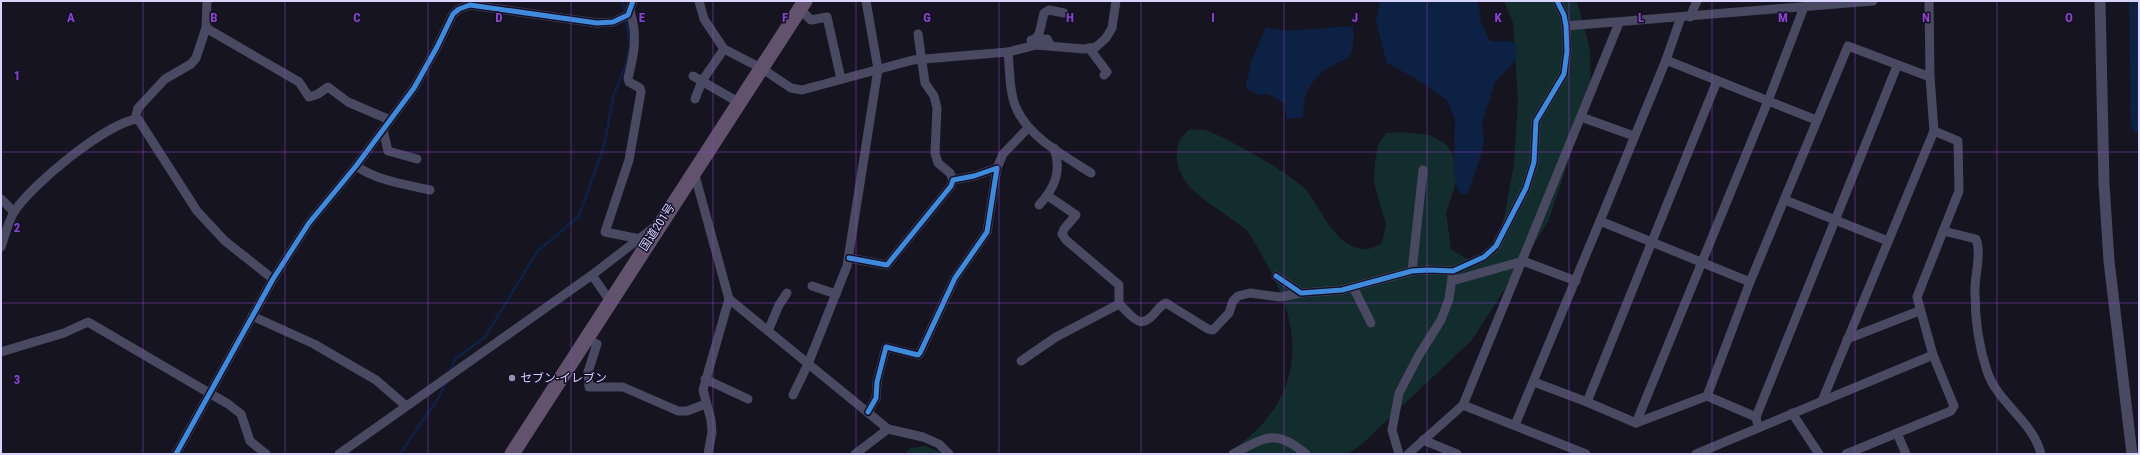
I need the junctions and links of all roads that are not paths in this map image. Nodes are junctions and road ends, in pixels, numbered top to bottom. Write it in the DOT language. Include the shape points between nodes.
graph roads {
  1 [pos="207,1"];
  2 [pos="633,1"];
  3 [pos="698,1"];
  4 [pos="866,1"];
  5 [pos="1052,1"];
  6 [pos="1116,1"];
  7 [pos="1557,1"];
  8 [pos="1698,1"];
  9 [pos="1760,1"];
  10 [pos="1872,1"];
  11 [pos="1929,1"];
  12 [pos="2100,1"];
  13 [pos="470,3"];
  14 [pos="1823,3"];
  15 [pos="802,5"];
  16 [pos="1804,7"];
  17 [pos="1049,10"];
  18 [pos="1755,10"];
  19 [pos="1064,13"];
  20 [pos="626,15"];
  21 [pos="1686,17"];
  22 [pos="1619,23"];
  23 [pos="1566,26"];
  24 [pos="206,28"];
  25 [pos="918,34"];
  26 [pos="1035,39"];
  27 [pos="1050,46"];
  28 [pos="1089,48"];
  29 [pos="724,49"];
  30 [pos="1022,49"];
  31 [pos="1008,52"];
  32 [pos="922,59"];
  33 [pos="1666,60"];
  34 [pos="1897,66"];
  35 [pos="760,68"];
  36 [pos="878,69"];
  37 [pos="1104,75"];
  38 [pos="693,76"];
  39 [pos="1930,77"];
  40 [pos="841,79"];
  41 [pos="702,81"];
  42 [pos="1717,81"];
  43 [pos="695,99"];
  44 [pos="1768,101"];
  45 [pos="738,102"];
  46 [pos="1581,117"];
  47 [pos="135,119"];
  48 [pos="390,120"];
  49 [pos="1816,120"];
  50 [pos="1028,128"];
  51 [pos="383,130"];
  52 [pos="1934,131"];
  53 [pos="1634,136"];
  54 [pos="1054,148"];
  55 [pos="417,159"];
  56 [pos="356,166"];
  57 [pos="997,168"];
  58 [pos="694,170"];
  59 [pos="1423,170"];
  60 [pos="1091,173"];
  61 [pos="953,180"];
  62 [pos="430,190"];
  63 [pos="1048,196"];
  64 [pos="1,199"];
  65 [pos="1785,200"];
  66 [pos="1039,205"];
  67 [pos="14,212"];
  68 [pos="1836,219"];
  69 [pos="660,222"];
  70 [pos="1600,222"];
  71 [pos="5,227"];
  72 [pos="1943,231"];
  73 [pos="640,239"];
  74 [pos="1888,241"];
  75 [pos="1651,243"];
  76 [pos="1,247"];
  77 [pos="849,258"];
  78 [pos="1523,261"];
  79 [pos="1702,263"];
  80 [pos="1412,271"];
  81 [pos="1453,271"];
  82 [pos="592,276"];
  83 [pos="1276,276"];
  84 [pos="273,279"];
  85 [pos="1576,281"];
  86 [pos="1452,282"];
  87 [pos="1750,282"];
  88 [pos="812,286"];
  89 [pos="1353,287"];
  90 [pos="787,293"];
  91 [pos="1302,293"];
  92 [pos="836,294"];
  93 [pos="729,299"];
  94 [pos="610,301"];
  95 [pos="1119,304"];
  96 [pos="1919,311"];
  97 [pos="252,316"];
  98 [pos="1371,323"];
  99 [pos="768,331"];
  100 [pos="586,338"];
  101 [pos="1847,339"];
  102 [pos="1,352"];
  103 [pos="1933,355"];
  104 [pos="1021,362"];
  105 [pos="808,364"];
  106 [pos="705,379"];
  107 [pos="1534,382"];
  108 [pos="209,393"];
  109 [pos="793,395"];
  110 [pos="1707,396"];
  111 [pos="748,399"];
  112 [pos="1822,401"];
  113 [pos="1587,402"];
  114 [pos="706,404"];
  115 [pos="1463,405"];
  116 [pos="406,406"];
  117 [pos="868,412"];
  118 [pos="1792,413"];
  119 [pos="1756,417"];
  120 [pos="1636,423"];
  121 [pos="1515,425"];
  122 [pos="1759,427"];
  123 [pos="888,429"];
  124 [pos="1897,433"];
  125 [pos="1423,440"];
  126 [pos="1567,450"];
  127 [pos="176,454"];
  128 [pos="266,454"];
  129 [pos="339,454"];
  130 [pos="512,454"];
  131 [pos="708,454"];
  132 [pos="855,454"];
  133 [pos="949,454"];
  134 [pos="1233,454"];
  135 [pos="1306,454"];
  136 [pos="1399,454"];
  137 [pos="1408,454"];
  138 [pos="1457,454"];
  139 [pos="1586,454"];
  140 [pos="1696,454"];
  141 [pos="1819,454"];
  142 [pos="1846,454"];
  143 [pos="1906,454"];
  144 [pos="2041,454"];
  145 [pos="2132,454"];
  1 -- 24 [label="street"];
  2 -- 20 [label="street"];
  3 -- 29 [label="street" via="704,19"];
  4 -- 36 [label="street"];
  5 -- 17 [label="street"];
  6 -- 28 [label="street" via="1112,28 1096,47"];
  7 -- 23 [label="street" via="1564,14"];
  8 -- 21 [label="street"];
  9 -- 18 [label="street"];
  10 -- 14 [label="street"];
  11 -- 39 [label="street"];
  12 -- 145 [label="street" via="2104,184 2109,261"];
  13 -- 20 [label="street" via="597,23 613,22"];
  13 -- 48 [label="street" via="453,14 414,88"];
  14 -- 16 [label="street"];
  15 -- 35 [label="highway, 国道201号"];
  15 -- 40 [label="street" via="811,20 827,17"];
  16 -- 18 [label="street"];
  16 -- 44 [label="street"];
  17 -- 19 [label="street"];
  17 -- 26 [label="street" via="1044,12 1039,34"];
  18 -- 21 [label="street"];
  20 -- 73 [label="street" via="634,31 635,49 628,78 641,92 629,160 605,232"];
  21 -- 22 [label="street"];
  21 -- 33 [label="street"];
  22 -- 23 [label="street"];
  22 -- 46 [label="street"];
  23 -- 81 [label="street" via="1567,51 1564,74 1536,121 1534,162 1526,188 1496,246 1484,257"];
  24 -- 47 [label="street" via="196,58 191,64 166,79 138,108"];
  24 -- 48 [label="street" via="299,82 309,97 328,87 348,102"];
  25 -- 32 [label="street"];
  26 -- 27 [label="street" via="1047,39"];
  26 -- 30 [label="street" via="1024,42"];
  27 -- 28 [label="street"];
  27 -- 30 [label="street" via="1036,45"];
  28 -- 37 [label="street" via="1107,72"];
  29 -- 35 [label="street"];
  29 -- 41 [label="street"];
  30 -- 31 [label="street"];
  31 -- 32 [label="street"];
  31 -- 50 [label="street" via="1012,94 1016,109"];
  32 -- 36 [label="street"];
  32 -- 61 [label="street" via="925,83 934,96 936,108 935,153 938,163 950,173"];
  33 -- 42 [label="street"];
  33 -- 53 [label="street"];
  34 -- 39 [label="street"];
  34 -- 49 [label="street" via="1848,46"];
  34 -- 68 [label="street"];
  35 -- 40 [label="street" via="791,88 802,90"];
  35 -- 45 [label="highway, 国道201号"];
  36 -- 40 [label="street"];
  36 -- 77 [label="street"];
  38 -- 41 [label="street"];
  39 -- 52 [label="street"];
  41 -- 43 [label="street"];
  41 -- 45 [label="street"];
  42 -- 44 [label="street"];
  42 -- 75 [label="street"];
  44 -- 49 [label="street"];
  44 -- 79 [label="street"];
  45 -- 58 [label="highway, 国道201号"];
  46 -- 53 [label="street"];
  46 -- 78 [label="street"];
  47 -- 67 [label="street" via="108,131 52,170"];
  47 -- 84 [label="street" via="138,119 197,211 225,241"];
  48 -- 51 [label="street"];
  49 -- 65 [label="street"];
  50 -- 54 [label="street"];
  50 -- 57 [label="street" via="1003,154"];
  51 -- 55 [label="street" via="388,151"];
  51 -- 56 [label="street"];
  52 -- 72 [label="street" via="1958,141 1959,191"];
  52 -- 74 [label="street"];
  53 -- 70 [label="street"];
  54 -- 60 [label="street"];
  54 -- 63 [label="street" via="1058,171"];
  56 -- 62 [label="street" via="380,179"];
  56 -- 84 [label="street" via="308,223"];
  57 -- 61 [label="street"];
  57 -- 117 [label="street" via="987,232 955,278 920,353 913,355 886,347 877,382 876,398"];
  58 -- 69 [label="highway, 国道201号"];
  58 -- 93 [label="street"];
  59 -- 80 [label="street"];
  61 -- 77 [label="street" via="951,186 891,262 882,265"];
  63 -- 66 [label="street"];
  63 -- 95 [label="street" via="1076,215 1062,234 1119,285"];
  64 -- 67 [label="street"];
  65 -- 68 [label="street"];
  65 -- 87 [label="street"];
  67 -- 71 [label="street"];
  68 -- 74 [label="street"];
  68 -- 119 [label="street"];
  69 -- 73 [label="street"];
  69 -- 94 [label="highway, 国道201号"];
  70 -- 75 [label="street"];
  70 -- 85 [label="street"];
  71 -- 76 [label="street"];
  72 -- 96 [label="street" via="1917,297"];
  72 -- 144 [label="street" via="1976,239 1978,247 1975,293 1980,344 1986,370 2005,403 2026,425 2038,443"];
  73 -- 82 [label="street"];
  74 -- 101 [label="street"];
  75 -- 79 [label="street"];
  75 -- 113 [label="street"];
  77 -- 92 [label="street"];
  78 -- 85 [label="street"];
  78 -- 86 [label="street"];
  78 -- 115 [label="street"];
  79 -- 87 [label="street"];
  79 -- 120 [label="street"];
  80 -- 81 [label="street"];
  80 -- 89 [label="street"];
  81 -- 86 [label="street"];
  82 -- 94 [label="street"];
  82 -- 116 [label="street"];
  83 -- 91 [label="street"];
  84 -- 97 [label="street"];
  85 -- 107 [label="street"];
  86 -- 136 [label="street" via="1441,320 1399,393 1392,430"];
  87 -- 110 [label="street"];
  88 -- 92 [label="street"];
  89 -- 91 [label="street"];
  89 -- 98 [label="street"];
  90 -- 99 [label="street"];
  91 -- 95 [label="street" via="1280,297 1250,294 1238,296 1233,301 1229,313 1213,330 1166,303 1143,323"];
  92 -- 105 [label="street"];
  93 -- 99 [label="street"];
  93 -- 106 [label="street"];
  94 -- 100 [label="highway, 国道201号"];
  95 -- 104 [label="street" via="1056,337"];
  96 -- 101 [label="street"];
  96 -- 103 [label="street"];
  97 -- 108 [label="street"];
  97 -- 116 [label="street" via="335,356 376,380"];
  99 -- 105 [label="street"];
  100 -- 114 [label="street" via="597,344 588,372 589,387 628,388 678,411 687,411"];
  100 -- 130 [label="highway, 国道201号"];
  101 -- 112 [label="street"];
  102 -- 108 [label="street" via="64,333 88,322"];
  103 -- 112 [label="street"];
  103 -- 124 [label="street" via="1954,406 1951,411"];
  105 -- 109 [label="street"];
  105 -- 117 [label="street"];
  106 -- 111 [label="street"];
  106 -- 114 [label="street" via="702,390"];
  107 -- 113 [label="street"];
  107 -- 121 [label="street"];
  108 -- 127 [label="street"];
  108 -- 128 [label="street" via="241,414 250,441"];
  110 -- 119 [label="street"];
  110 -- 120 [label="street"];
  112 -- 118 [label="street"];
  113 -- 120 [label="street"];
  114 -- 131 [label="street" via="712,432"];
  115 -- 121 [label="street"];
  115 -- 125 [label="street"];
  116 -- 129 [label="street"];
  117 -- 123 [label="street"];
  118 -- 122 [label="street"];
  118 -- 141 [label="street"];
  119 -- 122 [label="street"];
  121 -- 126 [label="street"];
  122 -- 140 [label="street"];
  123 -- 132 [label="street"];
  123 -- 133 [label="street" via="923,437 939,444"];
  124 -- 142 [label="street"];
  124 -- 143 [label="street"];
  125 -- 137 [label="street"];
  125 -- 138 [label="street"];
  126 -- 139 [label="street"];
  134 -- 135 [label="street" via="1268,437 1280,437 1291,441"];
}
